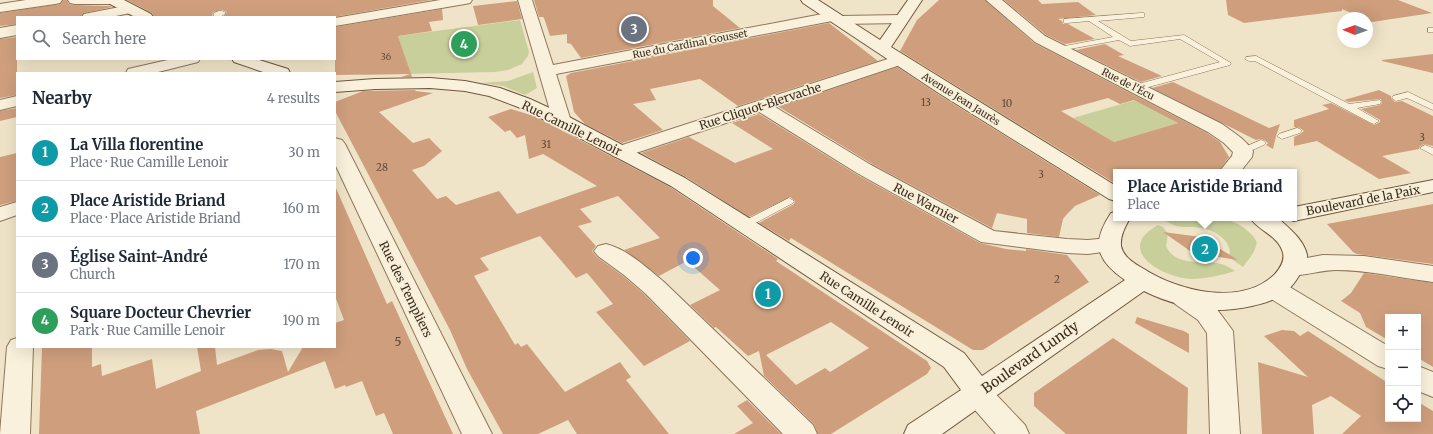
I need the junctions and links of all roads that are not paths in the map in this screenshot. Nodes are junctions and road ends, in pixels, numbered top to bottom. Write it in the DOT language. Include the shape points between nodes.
graph roads {
  1 [pos="55,0"];
  2 [pos="75,0"];
  3 [pos="113,0"];
  4 [pos="465,0"];
  5 [pos="525,0"];
  6 [pos="808,0"];
  7 [pos="993,0"];
  8 [pos="912,1"];
  9 [pos="0,8"];
  10 [pos="136,14"];
  11 [pos="1141,15"];
  12 [pos="105,16"];
  13 [pos="836,18"];
  14 [pos="902,19"];
  15 [pos="1090,20"];
  16 [pos="1068,21"];
  17 [pos="336,22"];
  18 [pos="16,30"];
  19 [pos="0,34"];
  20 [pos="1119,38"];
  21 [pos="883,48"];
  22 [pos="1059,49"];
  23 [pos="1248,59"];
  24 [pos="188,60"];
  25 [pos="243,60"];
  26 [pos="900,60"];
  27 [pos="547,71"];
  28 [pos="138,72"];
  29 [pos="279,72"];
  30 [pos="1134,88"];
  31 [pos="340,89"];
  32 [pos="1396,98"];
  33 [pos="16,101"];
  34 [pos="1377,102"];
  35 [pos="0,105"];
  36 [pos="761,106"];
  37 [pos="1347,107"];
  38 [pos="1433,107"];
  39 [pos="562,121"];
  40 [pos="1374,121"];
  41 [pos="1297,131"];
  42 [pos="1282,136"];
  43 [pos="1261,143"];
  44 [pos="336,146"];
  45 [pos="1243,151"];
  46 [pos="620,152"];
  47 [pos="1232,169"];
  48 [pos="1433,186"];
  49 [pos="1113,193"];
  50 [pos="789,201"];
  51 [pos="16,208"];
  52 [pos="1297,213"];
  53 [pos="0,214"];
  54 [pos="1117,221"];
  55 [pos="1269,221"];
  56 [pos="744,225"];
  57 [pos="1109,245"];
  58 [pos="606,251"];
  59 [pos="1293,268"];
  60 [pos="1433,274"];
  61 [pos="1142,280"];
  62 [pos="1274,289"];
  63 [pos="1184,298"];
  64 [pos="20,348"];
  65 [pos="1385,357"];
  66 [pos="1421,379"];
  67 [pos="1433,386"];
  68 [pos="978,394"];
  69 [pos="15,434"];
  70 [pos="477,434"];
  71 [pos="802,434"];
  72 [pos="919,434"];
  73 [pos="1014,434"];
  74 [pos="1225,434"];
  1 -- 9 [label="street"];
  2 -- 3 [label="street"];
  3 -- 10 [label="street"];
  4 -- 17 [label="street" via="366,11"];
  5 -- 27 [label="street"];
  6 -- 13 [label="street, Avenue Jean Jaurès"];
  7 -- 22 [label="street, Rue de l'Écu" via="1027,24 1040,39"];
  8 -- 14 [label="street"];
  10 -- 12 [label="street"];
  11 -- 15 [label="lane"];
  13 -- 14 [label="street, Rue du Cardinal Gousset"];
  13 -- 21 [label="street, Avenue Jean Jaurès"];
  13 -- 27 [label="street, Rue du Cardinal Gousset"];
  14 -- 21 [label="street"];
  15 -- 16 [label="lane"];
  15 -- 20 [label="lane"];
  18 -- 19 [label="street"];
  20 -- 22 [label="lane"];
  20 -- 30 [label="lane" via="1130,44 1181,37 1230,62"];
  21 -- 26 [label="street, Avenue Jean Jaurès"];
  22 -- 30 [label="street, Rue de l'Écu"];
  23 -- 37 [label="lane" via="1256,58"];
  24 -- 28 [label="street"];
  25 -- 29 [label="street"];
  26 -- 36 [label="street, Rue Cliquot-Blervache"];
  26 -- 49 [label="street, Avenue Jean Jaurès"];
  27 -- 39 [label="street"];
  30 -- 45 [label="street, Rue de l'Écu" via="1215,128"];
  31 -- 39 [label="street, Rue Camille Lenoir" via="375,84 425,82 464,86 494,92"];
  32 -- 38 [label="lane" via="1408,96"];
  33 -- 35 [label="street"];
  34 -- 37 [label="lane"];
  36 -- 46 [label="street, Rue Cliquot-Blervache"];
  36 -- 57 [label="street, Rue Warnier" via="864,169 989,237 1067,246"];
  37 -- 40 [label="lane"];
  39 -- 46 [label="street, Rue Camille Lenoir"];
  41 -- 42 [label="lane"];
  43 -- 45 [label="lane"];
  44 -- 70 [label="street, Rue des Templiers"];
  45 -- 47 [label="street" via="1242,157"];
  46 -- 56 [label="street, Rue Camille Lenoir" via="678,182"];
  48 -- 52 [label="street, Boulevard de la Paix"];
  50 -- 56 [label="lane"];
  51 -- 53 [label="street"];
  54 -- 57 [label="street" via="1109,236"];
  55 -- 59 [label="street" via="1289,242 1295,255"];
  56 -- 68 [label="street, Rue Camille Lenoir" via="954,360"];
  57 -- 61 [label="street" via="1112,255"];
  58 -- 71 [label="street" via="655,288"];
  59 -- 60 [label="street" via="1333,263"];
  59 -- 62 [label="street"];
  61 -- 63 [label="street"];
  61 -- 68 [label="street, Boulevard Lundy"];
  62 -- 63 [label="street" via="1234,301"];
  62 -- 65 [label="street"];
  63 -- 74 [label="street" via="1207,314 1220,332"];
  64 -- 69 [label="street"];
  66 -- 67 [label="street"];
  68 -- 72 [label="street, Boulevard Lundy"];
  68 -- 73 [label="street, Rue Camille Lenoir"];
}
